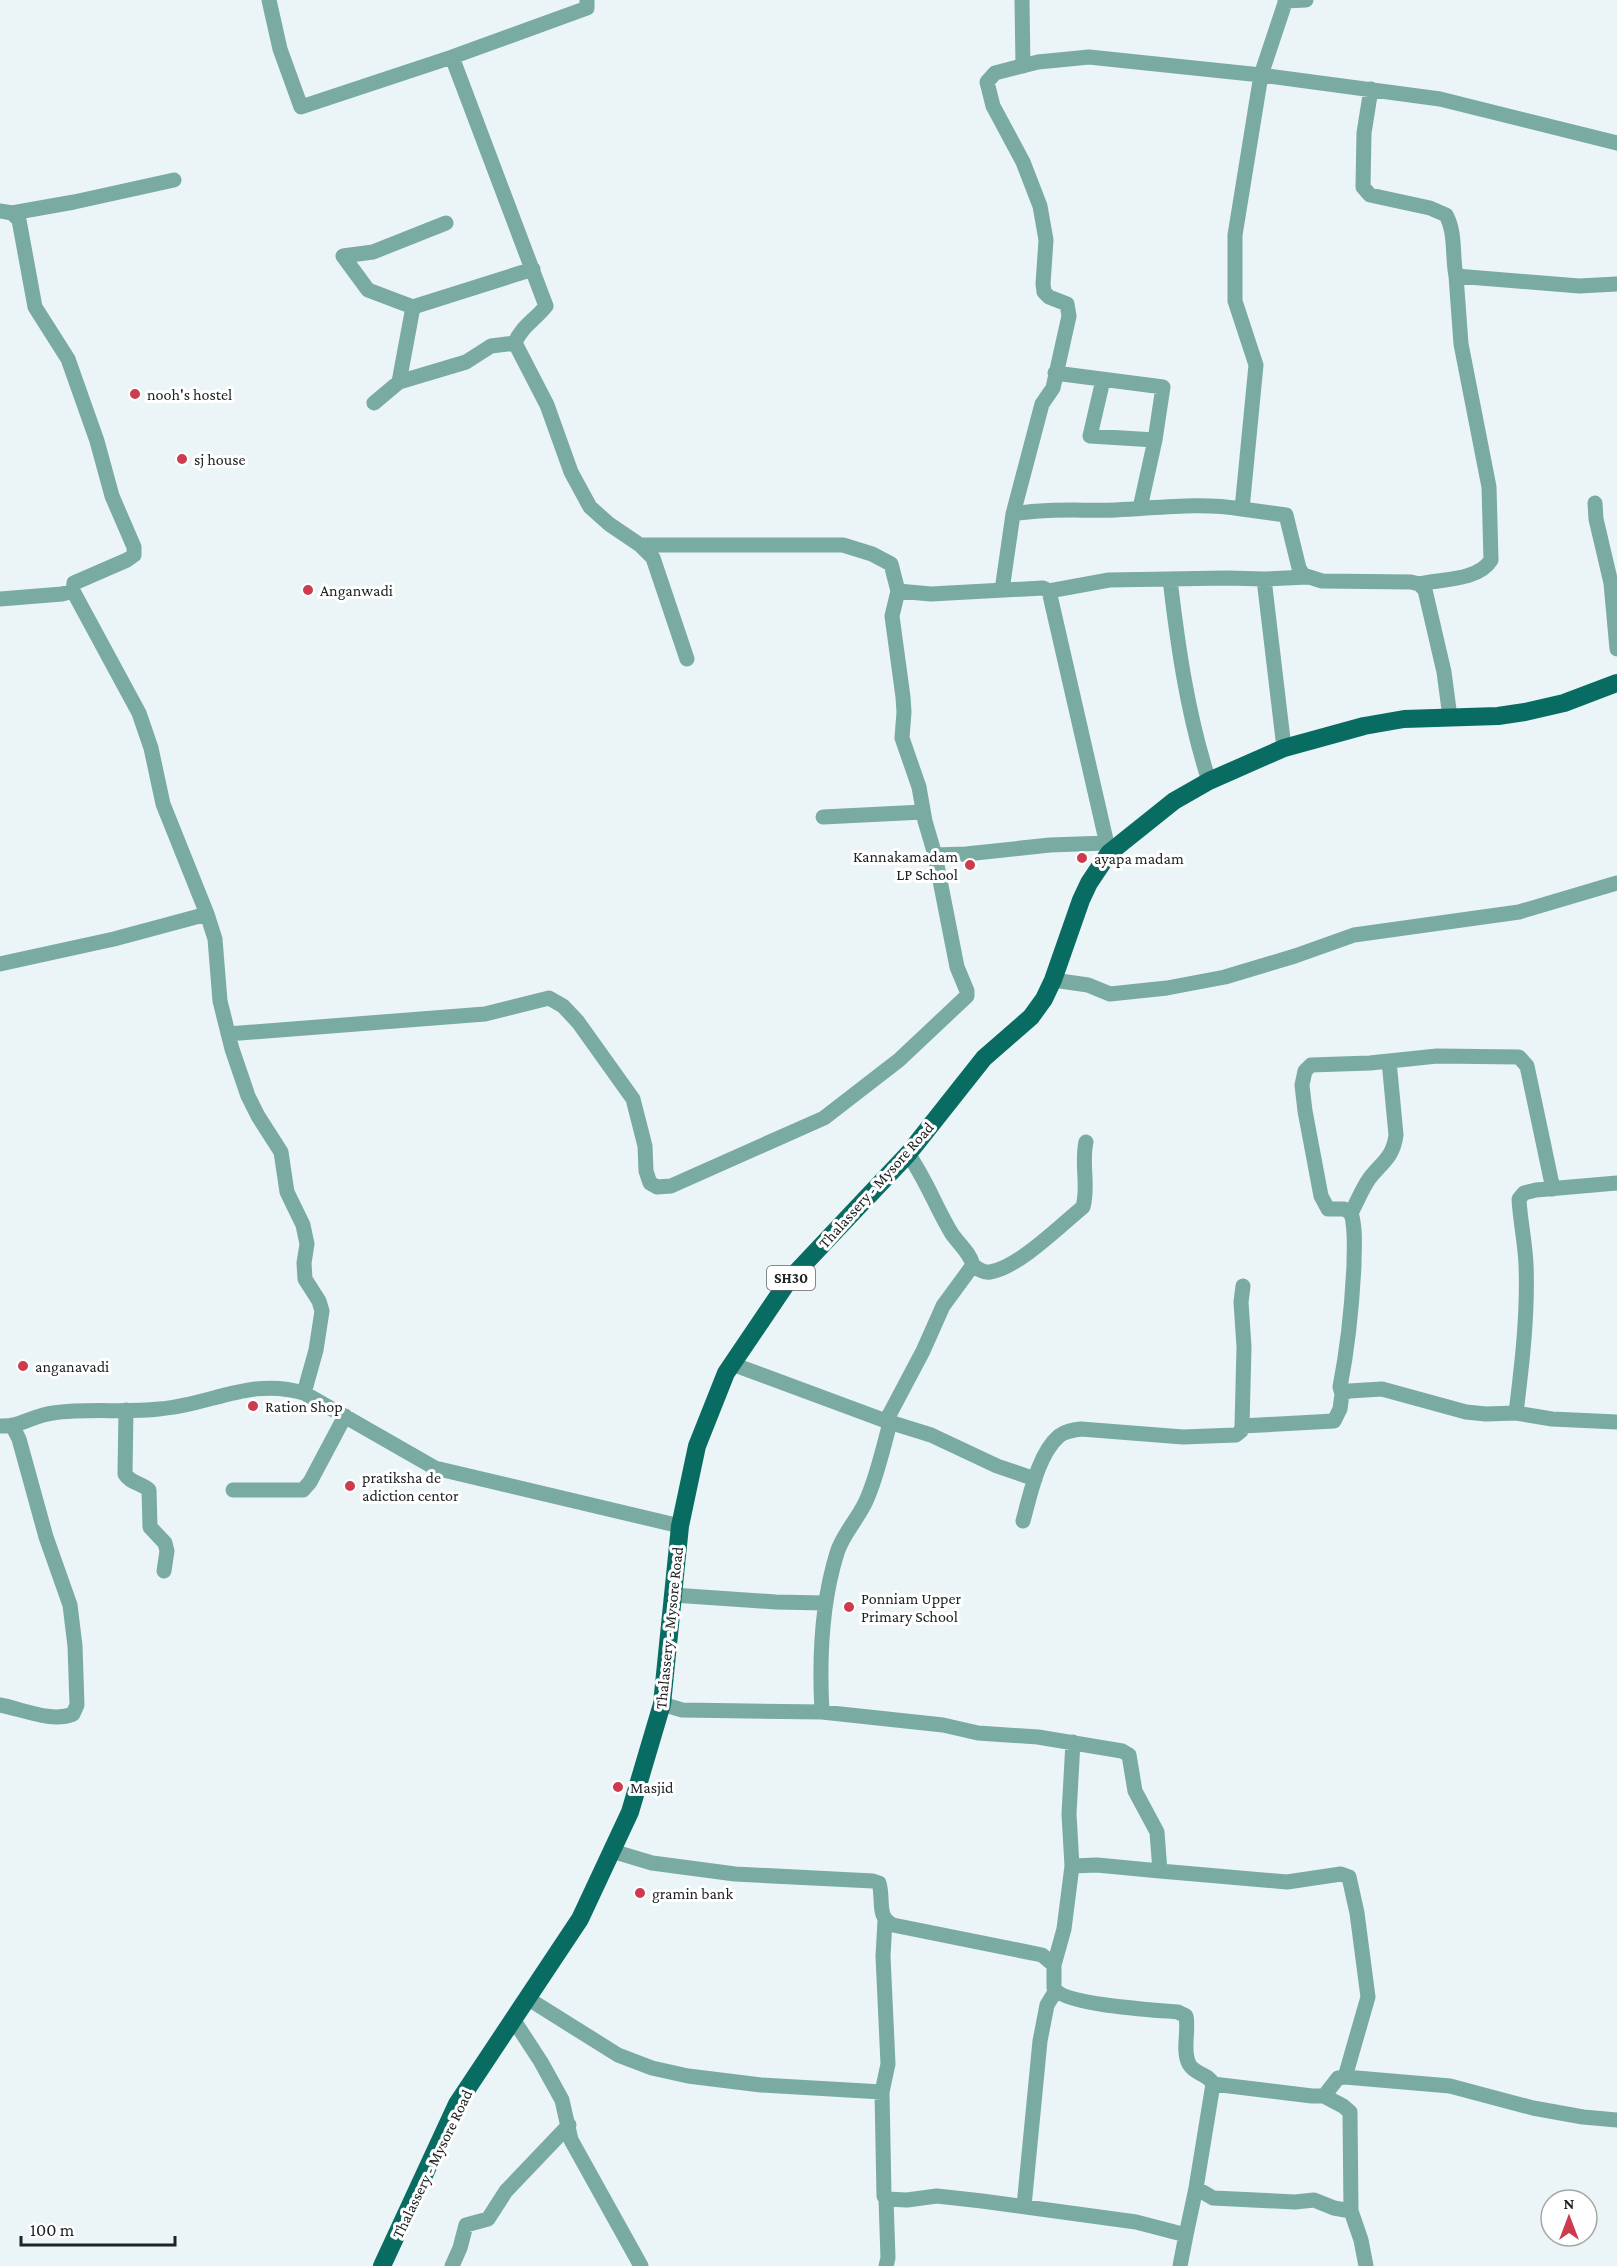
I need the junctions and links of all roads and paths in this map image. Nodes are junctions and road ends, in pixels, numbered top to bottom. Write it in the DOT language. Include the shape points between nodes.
graph roads {
  1 [pos="269,0"];
  2 [pos="587,0"];
  3 [pos="1022,0"];
  4 [pos="1286,0"];
  5 [pos="1306,0"];
  6 [pos="453,57"];
  7 [pos="1023,66"];
  8 [pos="1261,75"];
  9 [pos="1371,90"];
  10 [pos="1617,143"];
  11 [pos="174,180"];
  12 [pos="6,212"];
  13 [pos="446,223"];
  14 [pos="534,269"];
  15 [pos="1456,276"];
  16 [pos="1617,284"];
  17 [pos="413,307"];
  18 [pos="514,343"];
  19 [pos="1055,373"];
  20 [pos="1103,380"];
  21 [pos="399,382"];
  22 [pos="374,403"];
  23 [pos="1155,440"];
  24 [pos="1595,503"];
  25 [pos="1140,508"];
  26 [pos="1242,509"];
  27 [pos="1013,514"];
  28 [pos="640,545"];
  29 [pos="1308,577"];
  30 [pos="1170,579"];
  31 [pos="1264,579"];
  32 [pos="1419,584"];
  33 [pos="1002,590"];
  34 [pos="73,591"];
  35 [pos="898,591"];
  36 [pos="1049,591"];
  37 [pos="0,600"];
  38 [pos="1617,649"];
  39 [pos="687,659"];
  40 [pos="1617,683"];
  41 [pos="1450,717"];
  42 [pos="1284,748"];
  43 [pos="1209,782"];
  44 [pos="923,812"];
  45 [pos="823,817"];
  46 [pos="1108,848"];
  47 [pos="935,855"];
  48 [pos="1617,883"];
  49 [pos="207,914"];
  50 [pos="0,964"];
  51 [pos="1053,980"];
  52 [pos="228,1034"];
  53 [pos="1389,1060"];
  54 [pos="1086,1142"];
  55 [pos="908,1154"];
  56 [pos="1617,1183"];
  57 [pos="1553,1189"];
  58 [pos="1351,1214"];
  59 [pos="973,1265"];
  60 [pos="1243,1286"];
  61 [pos="732,1364"];
  62 [pos="304,1393"];
  63 [pos="1342,1394"];
  64 [pos="126,1410"];
  65 [pos="1516,1413"];
  66 [pos="345,1416"];
  67 [pos="888,1422"];
  68 [pos="1617,1422"];
  69 [pos="6,1426"];
  70 [pos="1242,1426"];
  71 [pos="1035,1479"];
  72 [pos="233,1490"];
  73 [pos="1023,1521"];
  74 [pos="680,1526"];
  75 [pos="164,1571"];
  76 [pos="673,1595"];
  77 [pos="825,1603"];
  78 [pos="662,1704"];
  79 [pos="0,1705"];
  80 [pos="822,1712"];
  81 [pos="1073,1742"];
  82 [pos="612,1851"];
  83 [pos="1072,1866"];
  84 [pos="1161,1871"];
  85 [pos="885,1921"];
  86 [pos="1054,1965"];
  87 [pos="1055,1992"];
  88 [pos="527,1998"];
  89 [pos="513,2019"];
  90 [pos="1346,2077"];
  91 [pos="1213,2084"];
  92 [pos="882,2092"];
  93 [pos="1324,2096"];
  94 [pos="1617,2120"];
  95 [pos="569,2125"];
  96 [pos="1196,2188"];
  97 [pos="886,2199"];
  98 [pos="1024,2206"];
  99 [pos="1351,2211"];
  100 [pos="1186,2235"];
  101 [pos="382,2266"];
  102 [pos="452,2266"];
  103 [pos="641,2266"];
  104 [pos="886,2266"];
  105 [pos="1180,2266"];
  106 [pos="1366,2266"];
  1 -- 6 [label="street" via="280,49 301,107"];
  2 -- 6 [label="street" via="587,8"];
  3 -- 7 [label="street"];
  4 -- 5 [label="street"];
  4 -- 8 [label="street"];
  6 -- 14 [label="street"];
  7 -- 8 [label="street" via="1089,57"];
  7 -- 19 [label="street" via="995,73 987,82 993,106 1023,162 1040,206 1046,240 1044,292 1067,304 1064,345"];
  8 -- 9 [label="street"];
  8 -- 26 [label="street" via="1235,235 1235,301 1256,365"];
  9 -- 10 [label="street" via="1440,99"];
  9 -- 15 [label="street" via="1364,133 1363,188 1370,195 1446,215 1452,231"];
  11 -- 12 [label="street"];
  12 -- 34 [label="street" via="20,220 35,308 68,359 112,496 134,547 134,555 74,583"];
  13 -- 17 [label="street" via="373,252 343,256 368,290"];
  14 -- 17 [label="street"];
  14 -- 18 [label="street" via="546,306"];
  15 -- 16 [label="street" via="1579,286"];
  15 -- 32 [label="street" via="1461,344 1489,487 1491,560 1487,567 1474,573"];
  17 -- 21 [label="street"];
  18 -- 21 [label="street" via="491,346 466,362"];
  18 -- 28 [label="street" via="547,405 571,472 590,507"];
  19 -- 20 [label="street"];
  19 -- 27 [label="street" via="1053,388 1042,404"];
  20 -- 23 [label="street" via="1163,387"];
  20 -- 23 [label="street" via="1090,436"];
  21 -- 22 [label="street"];
  23 -- 25 [label="street"];
  24 -- 38 [label="street" via="1611,583"];
  25 -- 26 [label="street" via="1193,504"];
  25 -- 27 [label="street"];
  26 -- 29 [label="street" via="1286,515 1299,568"];
  27 -- 33 [label="street"];
  28 -- 35 [label="street" via="843,545 891,564"];
  28 -- 39 [label="street" via="652,558"];
  29 -- 31 [label="street"];
  29 -- 32 [label="street" via="1322,581"];
  30 -- 31 [label="street"];
  30 -- 36 [label="street" via="1109,580"];
  30 -- 43 [label="street" via="1194,737"];
  31 -- 42 [label="street"];
  32 -- 41 [label="street" via="1429,603"];
  33 -- 35 [label="street" via="930,594"];
  33 -- 36 [label="street"];
  34 -- 37 [label="street"];
  34 -- 49 [label="street" via="139,713 163,804"];
  35 -- 44 [label="street" via="892,616 903,697 902,738"];
  36 -- 46 [label="street"];
  40 -- 41 [label="main road, Thalassery - Mysore Road / SH30" via="1564,703 1525,712"];
  41 -- 42 [label="main road, Thalassery - Mysore Road / SH30" via="1364,726"];
  42 -- 43 [label="main road, Thalassery - Mysore Road / SH30"];
  43 -- 46 [label="main road, Thalassery - Mysore Road / SH30" via="1174,801"];
  44 -- 45 [label="street"];
  44 -- 47 [label="street"];
  46 -- 47 [label="street" via="1050,845"];
  46 -- 51 [label="main road, Thalassery - Mysore Road / SH30" via="1080,900"];
  47 -- 52 [label="street" via="957,967 967,991 964,1000 899,1060 824,1118 671,1186 650,1183 633,1099 578,1022 549,998 485,1014"];
  48 -- 51 [label="street" via="1519,912 1354,935 1225,977 1167,988 1110,994 1088,985"];
  49 -- 50 [label="street"];
  49 -- 52 [label="street" via="215,939 220,1002"];
  51 -- 55 [label="main road, Thalassery - Mysore Road / SH30" via="1031,1017 984,1058"];
  52 -- 62 [label="street" via="248,1096 281,1152 287,1192 303,1225 307,1244 305,1279 322,1311"];
  53 -- 57 [label="street" via="1437,1056 1519,1058 1527,1066"];
  53 -- 58 [label="street" via="1395,1147 1368,1180"];
  53 -- 58 [label="street" via="1311,1065 1305,1071 1305,1111 1321,1196 1328,1209 1344,1209"];
  54 -- 59 [label="street" via="1083,1207 1019,1259 990,1272"];
  55 -- 59 [label="street"];
  55 -- 61 [label="main road, Thalassery - Mysore Road / SH30" via="789,1280"];
  56 -- 57 [label="street"];
  57 -- 65 [label="street" via="1524,1193 1519,1199 1526,1298"];
  58 -- 63 [label="street" via="1353,1287"];
  59 -- 67 [label="street" via="943,1306"];
  60 -- 70 [label="street"];
  61 -- 67 [label="street"];
  61 -- 74 [label="main road, Thalassery - Mysore Road / SH30" via="697,1446"];
  62 -- 64 [label="street" via="285,1387 263,1387 161,1409"];
  62 -- 66 [label="street"];
  63 -- 65 [label="street" via="1382,1389 1466,1412"];
  63 -- 70 [label="street" via="1335,1421"];
  64 -- 69 [label="street" via="51,1413"];
  64 -- 75 [label="street" via="125,1474 149,1490 150,1527 167,1551"];
  65 -- 68 [label="street"];
  66 -- 72 [label="street" via="303,1490"];
  66 -- 74 [label="street" via="435,1468"];
  67 -- 71 [label="street" via="931,1435"];
  67 -- 77 [label="street" via="867,1500 837,1551"];
  69 -- 79 [label="street" via="20,1439 46,1537 70,1605 77,1705 67,1716 47,1716"];
  70 -- 71 [label="street" via="1236,1435 1183,1437 1070,1431 1048,1449"];
  71 -- 73 [label="street"];
  74 -- 76 [label="main road, Thalassery - Mysore Road / SH30"];
  76 -- 77 [label="street"];
  76 -- 78 [label="main road, Thalassery - Mysore Road / SH30"];
  77 -- 80 [label="street" via="820,1666"];
  78 -- 80 [label="street" via="682,1710"];
  78 -- 82 [label="main road, Thalassery - Mysore Road / SH30" via="630,1812"];
  80 -- 81 [label="street"];
  81 -- 83 [label="street" via="1069,1814"];
  81 -- 84 [label="street" via="1129,1755 1135,1791 1157,1832"];
  82 -- 85 [label="street" via="652,1863 735,1874 873,1881 879,1883"];
  82 -- 88 [label="main road, Thalassery - Mysore Road / SH30" via="580,1919"];
  83 -- 84 [label="street"];
  83 -- 86 [label="street" via="1064,1929"];
  84 -- 90 [label="street" via="1287,1882 1341,1874 1349,1877 1368,1996"];
  85 -- 86 [label="street" via="1042,1955"];
  85 -- 92 [label="street" via="888,2064"];
  86 -- 87 [label="street"];
  87 -- 91 [label="street" via="1100,2004 1185,2016 1190,2066"];
  87 -- 98 [label="street" via="1047,2005 1040,2042"];
  88 -- 89 [label="main road, Thalassery - Mysore Road / SH30"];
  88 -- 92 [label="street" via="618,2055 652,2068 761,2085"];
  89 -- 95 [label="street" via="562,2100"];
  89 -- 101 [label="main road, Thalassery - Mysore Road / SH30" via="457,2104"];
  90 -- 93 [label="street" via="1338,2078"];
  90 -- 94 [label="street" via="1450,2086 1533,2108"];
  91 -- 93 [label="street"];
  91 -- 96 [label="street"];
  92 -- 97 [label="street"];
  93 -- 99 [label="street" via="1350,2112"];
  95 -- 102 [label="street" via="506,2191 488,2219 466,2225"];
  95 -- 103 [label="street" via="579,2156"];
  96 -- 99 [label="street" via="1213,2198 1314,2200"];
  96 -- 100 [label="street"];
  97 -- 98 [label="street" via="937,2196"];
  97 -- 104 [label="street"];
  98 -- 100 [label="street" via="1136,2222"];
  99 -- 106 [label="street"];
  100 -- 105 [label="street"];
}
